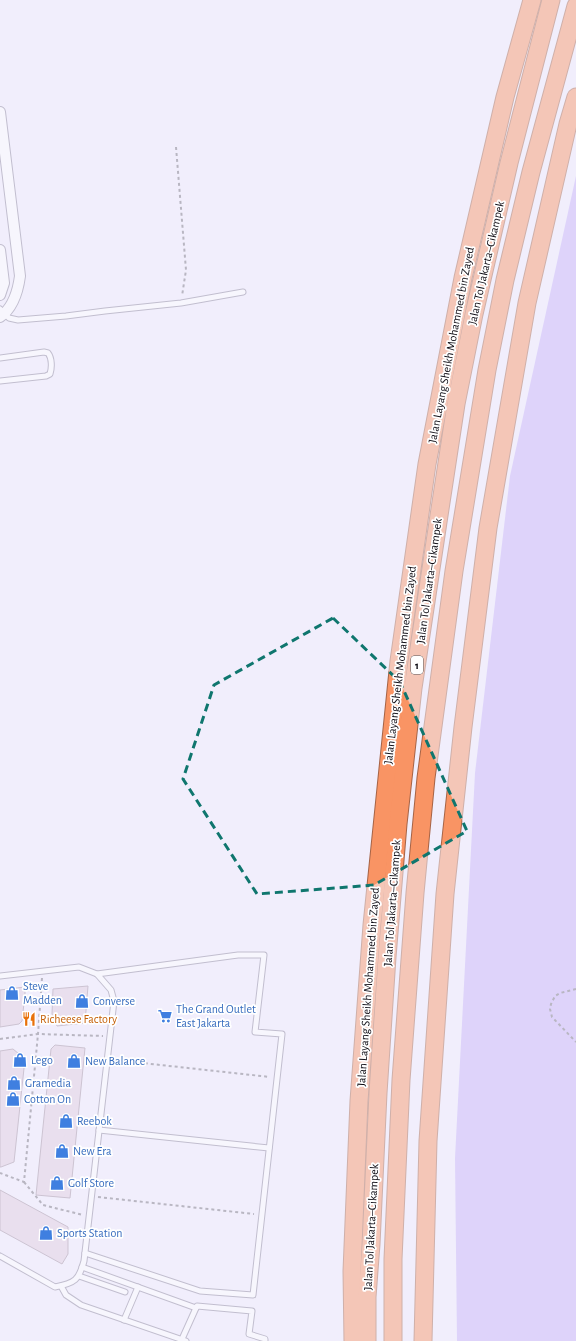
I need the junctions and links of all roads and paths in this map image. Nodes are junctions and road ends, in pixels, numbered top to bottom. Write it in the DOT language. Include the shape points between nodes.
graph roads {
  1 [pos="532,0"];
  2 [pos="551,0"];
  3 [pos="576,6"];
  4 [pos="576,97"];
  5 [pos="0,112"];
  6 [pos="176,147"];
  7 [pos="0,250"];
  8 [pos="243,292"];
  9 [pos="0,295"];
  10 [pos="180,303"];
  11 [pos="1,313"];
  12 [pos="0,358"];
  13 [pos="0,381"];
  14 [pos="42,972"];
  15 [pos="97,974"];
  16 [pos="0,976"];
  17 [pos="576,989"];
  18 [pos="38,1034"];
  19 [pos="110,1036"];
  20 [pos="0,1039"];
  21 [pos="576,1042"];
  22 [pos="108,1060"];
  23 [pos="277,1078"];
  24 [pos="100,1130"];
  25 [pos="269,1148"];
  26 [pos="0,1173"];
  27 [pos="24,1182"];
  28 [pos="92,1196"];
  29 [pos="262,1215"];
  30 [pos="90,1216"];
  31 [pos="85,1253"];
  32 [pos="0,1256"];
  33 [pos="82,1267"];
  34 [pos="79,1276"];
  35 [pos="61,1286"];
  36 [pos="138,1287"];
  37 [pos="125,1292"];
  38 [pos="196,1308"];
  39 [pos="124,1320"];
  40 [pos="184,1340"];
  41 [pos="265,1341"];
  42 [pos="352,1341"];
  43 [pos="367,1341"];
  44 [pos="393,1341"];
  45 [pos="423,1341"];
  1 -- 42 [label="highway, Jalan Layang Sheikh Mohammed bin Zayed / 1" via="505,97 463,278 427,464 399,661 372,925 359,1101 352,1271"];
  2 -- 43 [label="highway, Jalan Tol Jakarta–Cikampek / 1" via="474,314 454,418 414,688 398,824 387,958 367,1297"];
  3 -- 44 [label="highway, Jalan Tol Jakarta–Cikampek / 1" via="505,280 487,370 454,571 426,778 414,908 400,1088 392,1259"];
  4 -- 45 [label="highway" via="528,303 488,528 463,727 445,894 428,1133"];
  5 -- 11 [label="street" via="20,276 12,303"];
  6 -- 10 [label="path" via="186,270"];
  7 -- 9 [label="street" via="4,283"];
  8 -- 10 [label="lane"];
  10 -- 11 [label="lane" via="18,320"];
  12 -- 13 [label="lane" via="48,353 51,370 46,376"];
  14 -- 15 [label="lane" via="79,968"];
  14 -- 16 [label="lane"];
  14 -- 18 [label="path"];
  15 -- 19 [label="lane" via="111,990 114,1001"];
  15 -- 23 [label="lane" via="238,955 264,955 255,1032 282,1034"];
  17 -- 21 [label="path" via="556,996 550,1009 552,1017"];
  18 -- 19 [label="path"];
  18 -- 20 [label="path"];
  18 -- 27 [label="path"];
  19 -- 22 [label="lane"];
  22 -- 23 [label="path"];
  22 -- 24 [label="lane"];
  23 -- 25 [label="lane"];
  24 -- 25 [label="lane"];
  24 -- 28 [label="lane"];
  25 -- 29 [label="lane"];
  26 -- 27 [label="path"];
  27 -- 30 [label="path" via="43,1205"];
  28 -- 29 [label="path"];
  28 -- 30 [label="lane"];
  29 -- 31 [label="lane" via="253,1295 200,1291"];
  30 -- 31 [label="lane"];
  31 -- 33 [label="lane"];
  32 -- 35 [label="lane" via="55,1287"];
  33 -- 34 [label="lane"];
  33 -- 36 [label="lane"];
  34 -- 35 [label="lane" via="68,1285"];
  34 -- 37 [label="lane"];
  35 -- 39 [label="lane" via="66,1295 81,1305"];
  36 -- 38 [label="lane"];
  36 -- 39 [label="lane"];
  38 -- 40 [label="lane"];
  38 -- 41 [label="lane" via="197,1306 252,1311 249,1334"];
  39 -- 40 [label="lane"];
}
